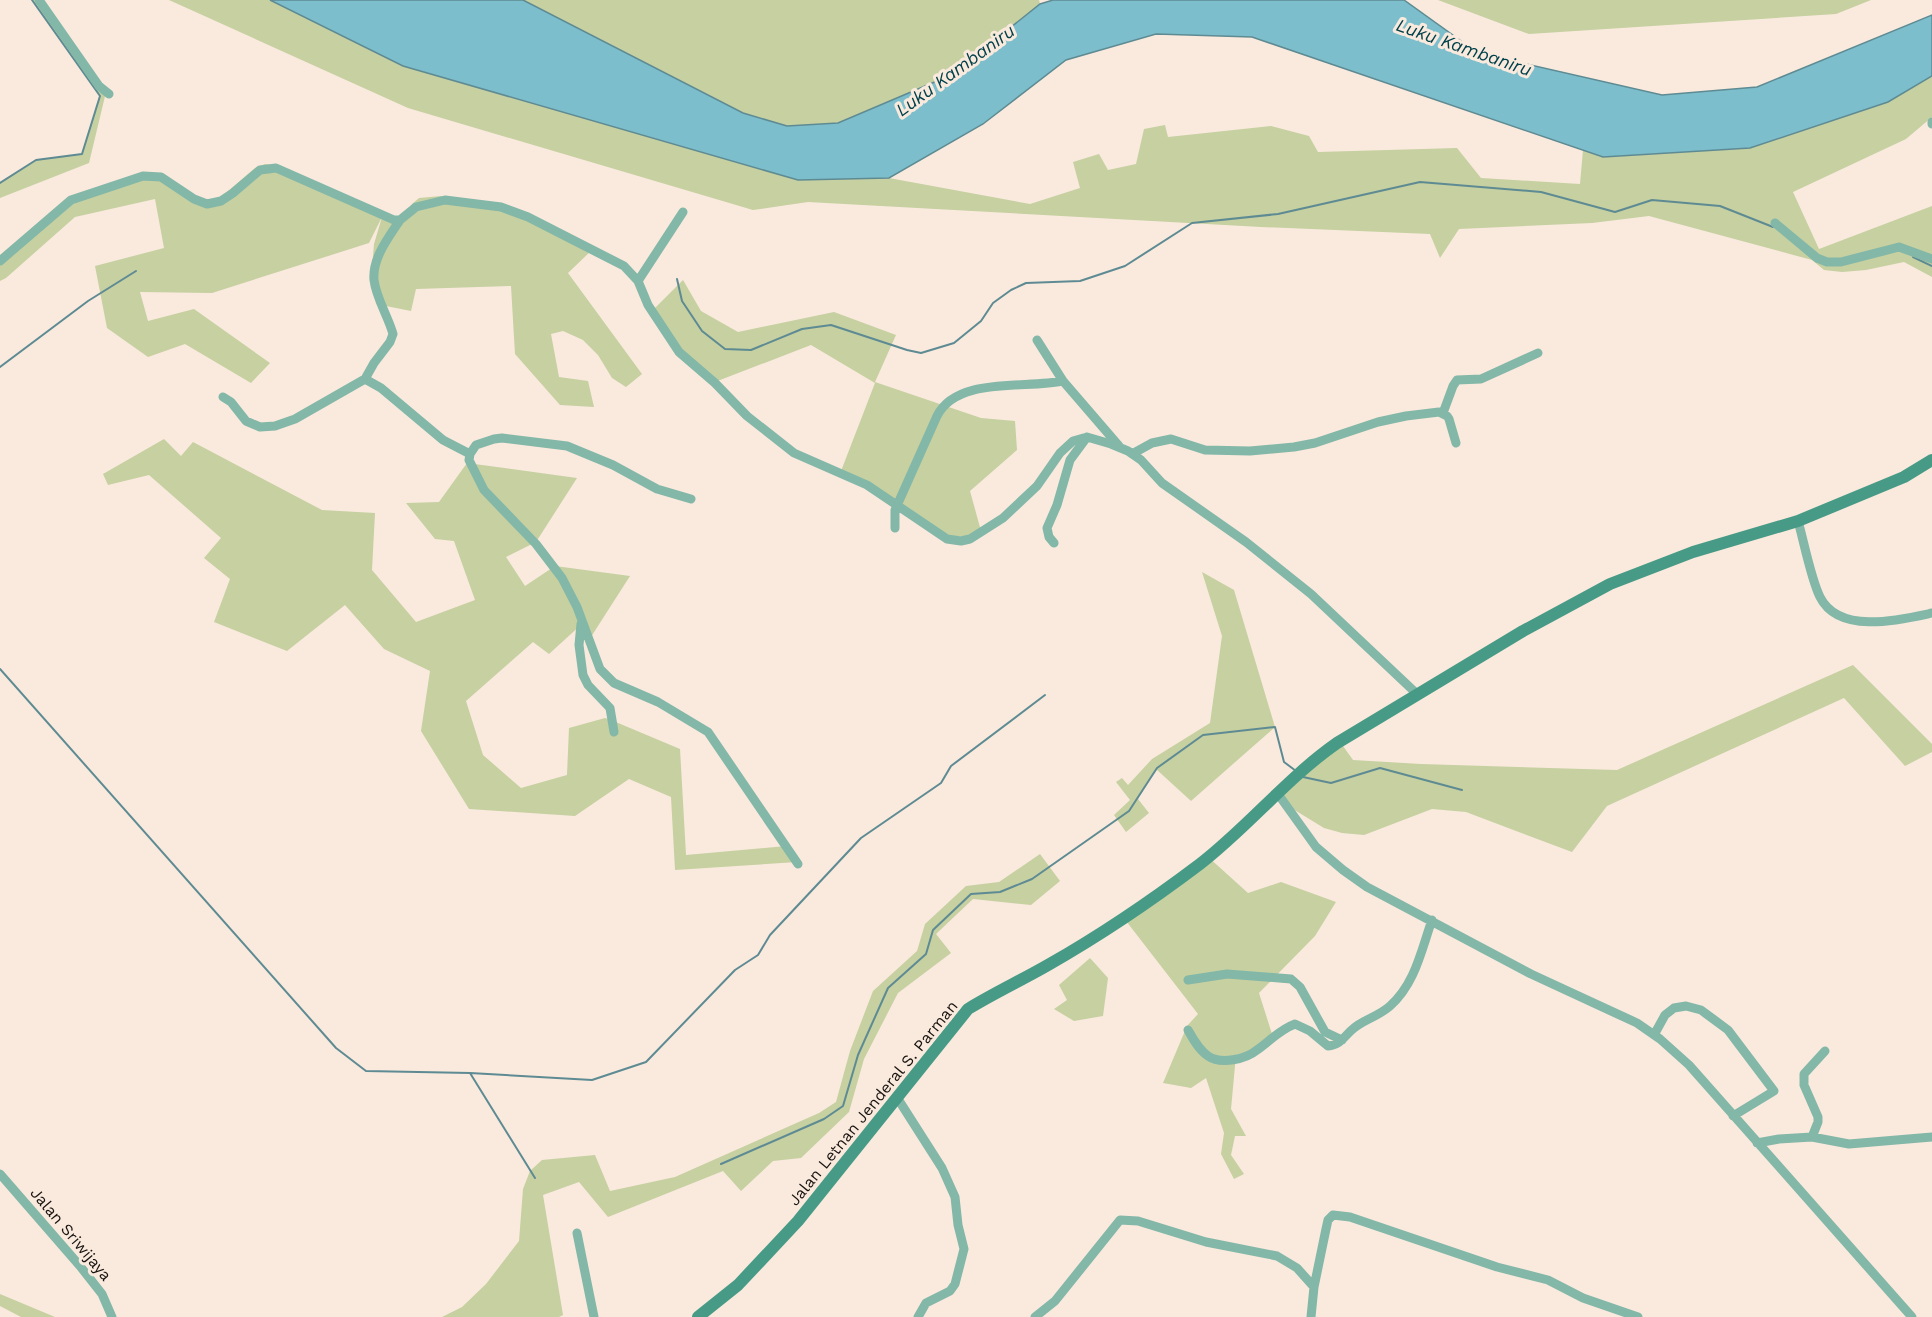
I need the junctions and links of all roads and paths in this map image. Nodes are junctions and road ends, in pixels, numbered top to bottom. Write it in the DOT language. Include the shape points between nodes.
graph roads {
  1 [pos="39,0"];
  2 [pos="109,94"];
  3 [pos="684,212"];
  4 [pos="400,220"];
  5 [pos="1775,223"];
  6 [pos="1932,259"];
  7 [pos="0,261"];
  8 [pos="638,281"];
  9 [pos="1036,340"];
  10 [pos="1538,353"];
  11 [pos="365,379"];
  12 [pos="1063,381"];
  13 [pos="223,397"];
  14 [pos="1443,413"];
  15 [pos="1086,436"];
  16 [pos="1456,443"];
  17 [pos="1120,448"];
  18 [pos="470,454"];
  19 [pos="1132,454"];
  20 [pos="1932,460"];
  21 [pos="691,499"];
  22 [pos="898,504"];
  23 [pos="1798,521"];
  24 [pos="895,528"];
  25 [pos="1054,543"];
  26 [pos="1932,613"];
  27 [pos="582,621"];
  28 [pos="1418,694"];
  29 [pos="614,732"];
  30 [pos="1278,794"];
  31 [pos="798,864"];
  32 [pos="1432,920"];
  33 [pos="1188,980"];
  34 [pos="1188,1030"];
  35 [pos="1654,1035"];
  36 [pos="1342,1040"];
  37 [pos="1825,1051"];
  38 [pos="898,1099"];
  39 [pos="1733,1116"];
  40 [pos="1812,1137"];
  41 [pos="1932,1137"];
  42 [pos="1757,1143"];
  43 [pos="0,1174"];
  44 [pos="577,1233"];
  45 [pos="1314,1287"];
  46 [pos="112,1317"];
  47 [pos="594,1317"];
  48 [pos="698,1317"];
  49 [pos="918,1317"];
  50 [pos="1035,1317"];
  51 [pos="1311,1317"];
  52 [pos="1638,1317"];
  53 [pos="1912,1317"];
  1 -- 2 [label="street" via="99,86"];
  3 -- 8 [label="street"];
  4 -- 7 [label="street" via="276,168 260,170 233,193 207,204 161,177 143,176 71,200"];
  4 -- 8 [label="street" via="416,207 445,200 501,207 624,266"];
  4 -- 11 [label="street" via="382,248 374,280 393,334"];
  5 -- 6 [label="street" via="1827,262 1899,247"];
  8 -- 22 [label="street" via="648,305 679,352 747,416 794,453 841,472"];
  9 -- 12 [label="street"];
  10 -- 14 [label="street" via="1481,380 1457,381"];
  11 -- 13 [label="street" via="295,419 275,426 260,427 246,422"];
  11 -- 18 [label="street" via="443,440"];
  12 -- 17 [label="street"];
  12 -- 22 [label="street" via="975,389 949,400 937,416"];
  14 -- 16 [label="street" via="1449,419"];
  14 -- 19 [label="street" via="1387,420 1294,447 1250,452 1205,450 1171,439 1152,443"];
  15 -- 17 [label="street"];
  15 -- 22 [label="street" via="1065,447 1019,505 970,539 947,539"];
  15 -- 25 [label="street" via="1070,460 1047,528"];
  17 -- 19 [label="street"];
  18 -- 21 [label="street" via="476,445 502,438 567,446 657,489"];
  18 -- 27 [label="street" via="471,467 484,490 552,562"];
  19 -- 28 [label="street" via="1162,483 1311,594"];
  20 -- 23 [label="street, Jalan Letnan Jenderal S. Parman" via="1904,477"];
  22 -- 24 [label="street"];
  23 -- 26 [label="street" via="1820,596 1831,610 1850,619 1878,623"];
  23 -- 28 [label="street, Jalan Letnan Jenderal S. Parman" via="1693,552 1610,584"];
  27 -- 29 [label="street" via="579,645 583,675 610,708"];
  27 -- 31 [label="street" via="607,678 708,732"];
  28 -- 30 [label="street, Jalan Letnan Jenderal S. Parman" via="1337,743"];
  30 -- 32 [label="street" via="1304,832 1330,860 1367,887"];
  30 -- 38 [label="street, Jalan Letnan Jenderal S. Parman" via="1202,862 1134,912 968,1009"];
  32 -- 35 [label="street"];
  32 -- 36 [label="street" via="1407,986 1389,1007 1353,1028"];
  33 -- 36 [label="street" via="1227,974 1291,979 1300,987 1325,1032"];
  34 -- 36 [label="street" via="1208,1056 1217,1059 1246,1056 1295,1024 1328,1046"];
  35 -- 39 [label="street" via="1689,1065"];
  35 -- 39 [label="street" via="1669,1011 1686,1006 1701,1010 1728,1030 1774,1091"];
  37 -- 40 [label="street" via="1804,1074 1804,1086 1818,1117"];
  38 -- 48 [label="street, Jalan Letnan Jenderal S. Parman" via="782,1239 738,1285"];
  38 -- 49 [label="street" via="942,1168 955,1197 964,1249 950,1291 926,1303"];
  39 -- 42 [label="street"];
  40 -- 41 [label="street" via="1849,1144"];
  40 -- 42 [label="street"];
  42 -- 53 [label="street"];
  43 -- 46 [label="street, Jalan Sriwijaya" via="85,1272 102,1294"];
  44 -- 47 [label="street"];
  45 -- 50 [label="street" via="1289,1261 1277,1256 1206,1242 1138,1221 1120,1220 1055,1301"];
  45 -- 51 [label="street"];
  45 -- 52 [label="street" via="1328,1220 1333,1215 1350,1217 1497,1267 1548,1280 1583,1298"];
}
